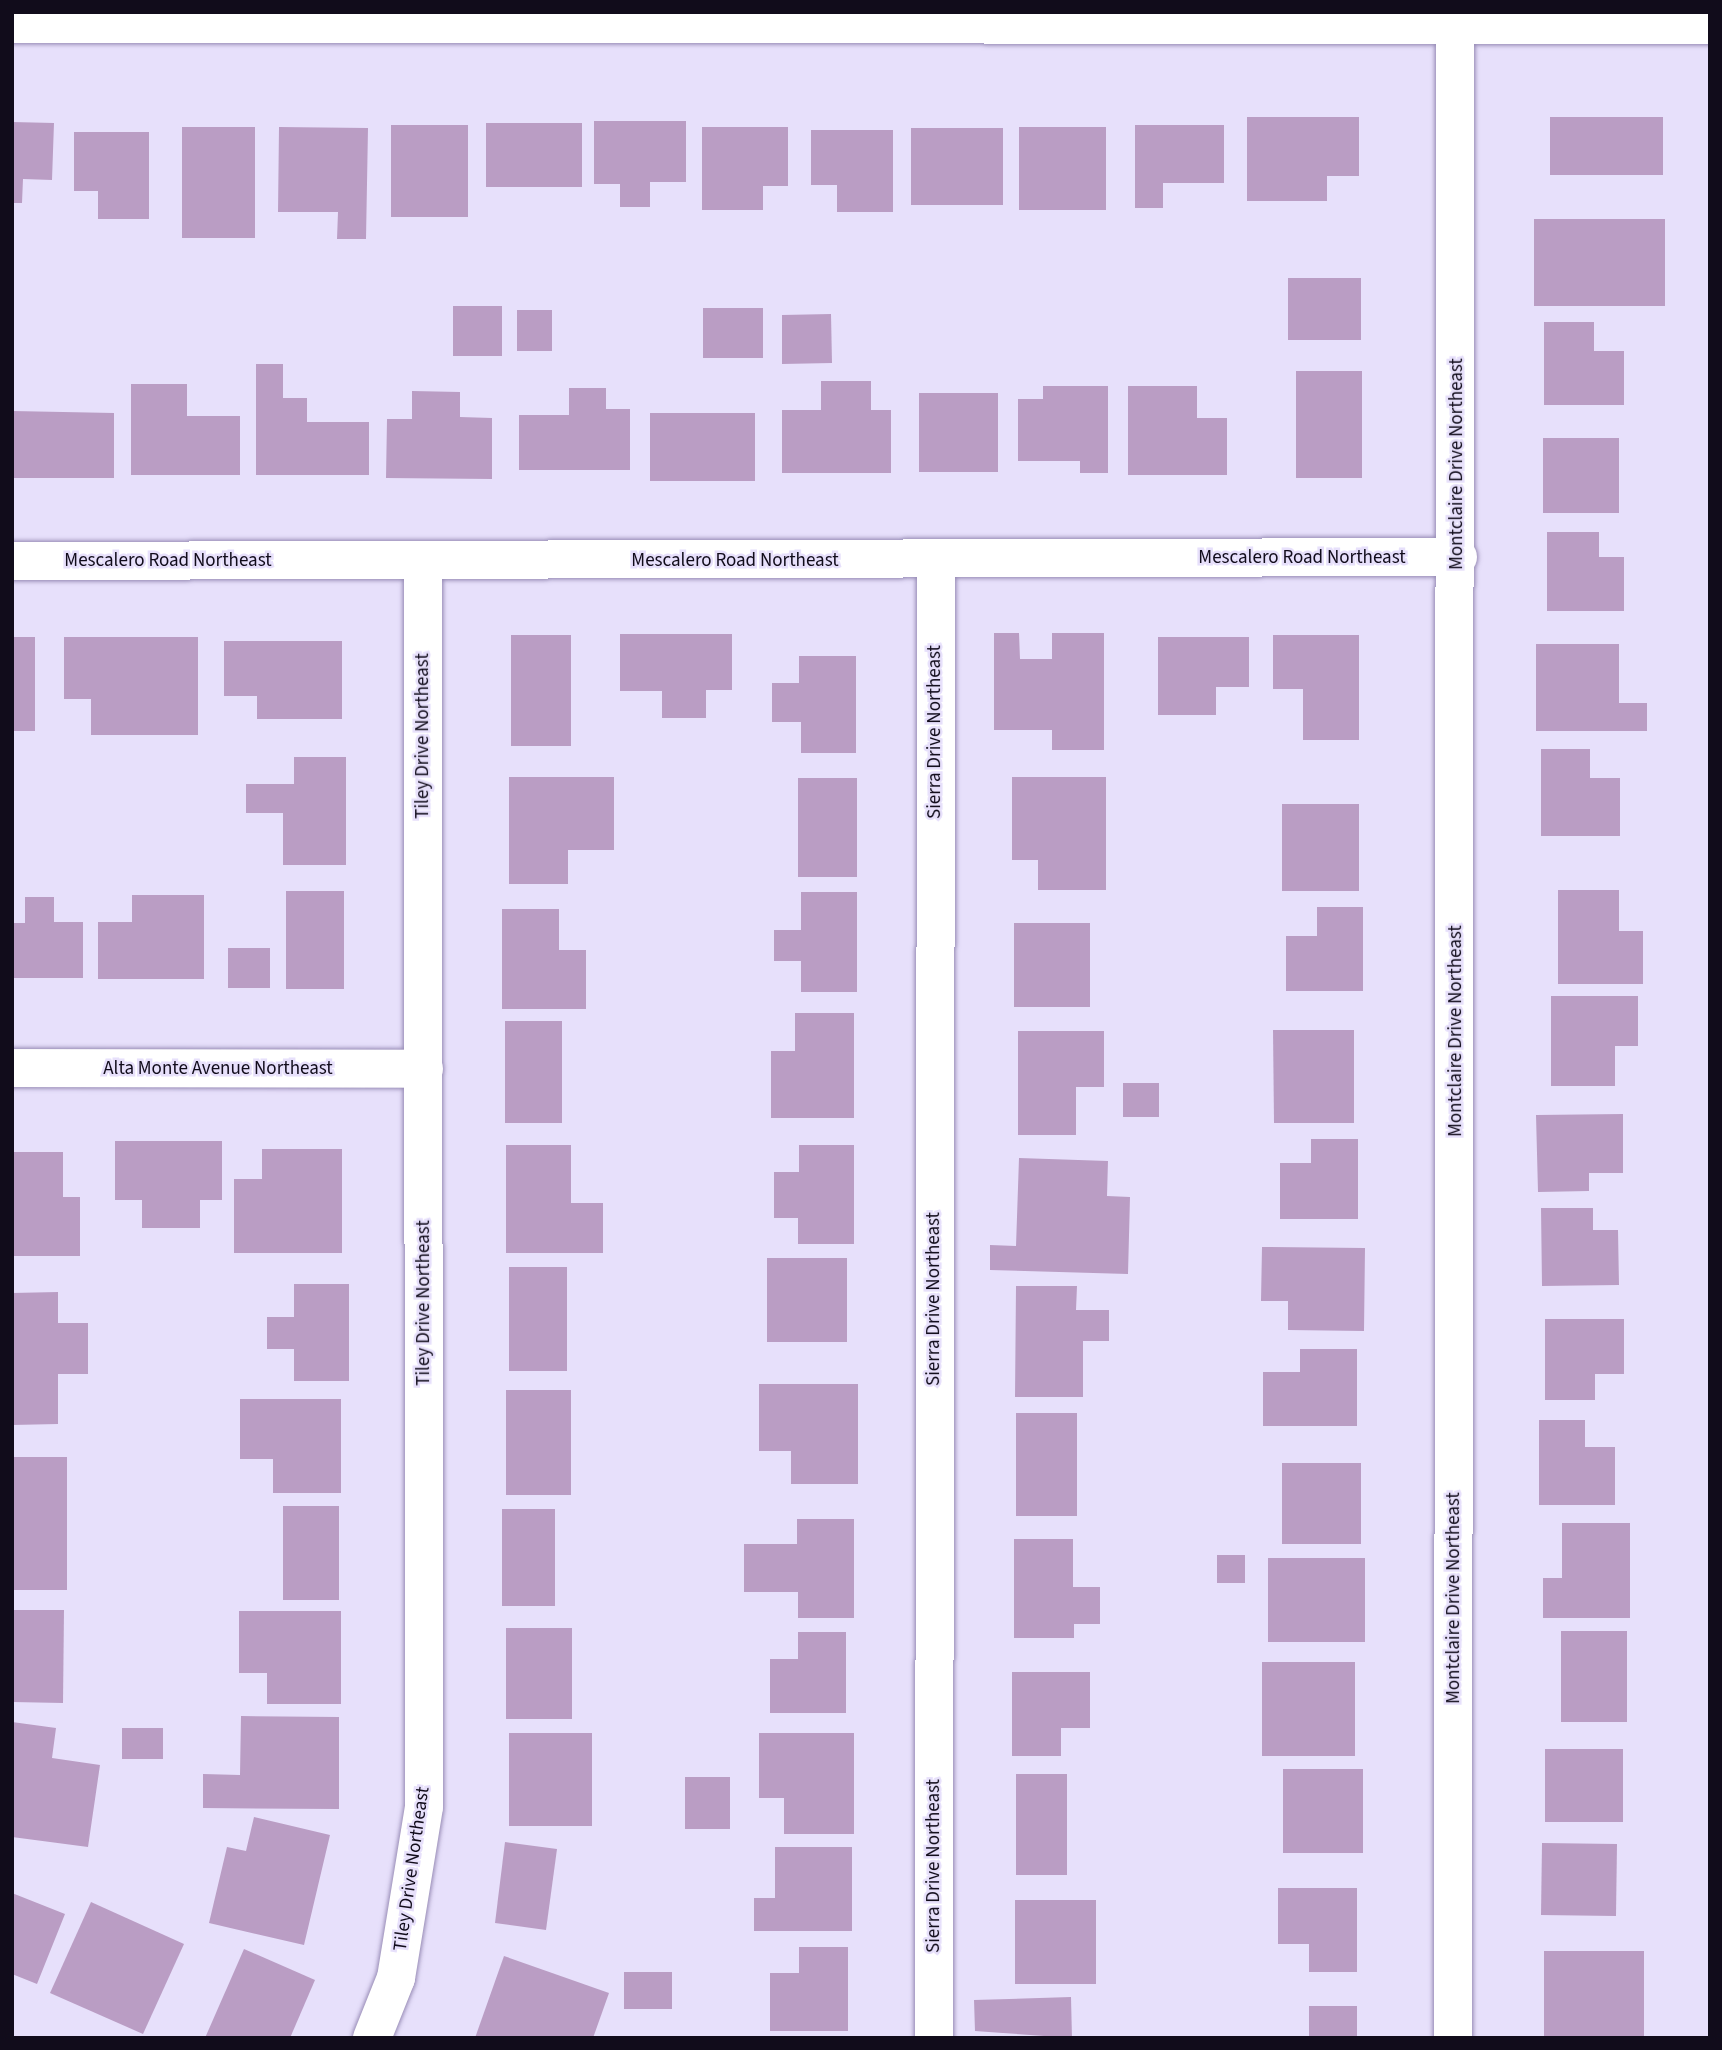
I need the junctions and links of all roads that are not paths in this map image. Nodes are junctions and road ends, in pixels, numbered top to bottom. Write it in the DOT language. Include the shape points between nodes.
graph roads {
  1 [pos="1708,21"];
  2 [pos="12,24"];
  3 [pos="1455,25"];
  4 [pos="1458,557"];
  5 [pos="936,560"];
  6 [pos="12,561"];
  7 [pos="423,562"];
  8 [pos="12,1068"];
  9 [pos="424,1069"];
  10 [pos="372,2038"];
  11 [pos="934,2038"];
  12 [pos="1452,2038"];
  1 -- 3 [label="street"];
  2 -- 3 [label="street"];
  3 -- 4 [label="street, Montclaire Drive Northeast"];
  4 -- 5 [label="street, Mescalero Road Northeast"];
  4 -- 12 [label="street, Montclaire Drive Northeast"];
  5 -- 7 [label="street, Mescalero Road Northeast"];
  5 -- 11 [label="street, Sierra Drive Northeast"];
  6 -- 7 [label="street, Mescalero Road Northeast"];
  7 -- 9 [label="street, Tiley Drive Northeast"];
  8 -- 9 [label="street, Alta Monte Avenue Northeast"];
  9 -- 10 [label="street, Tiley Drive Northeast" via="424,1807 396,1978"];
}
